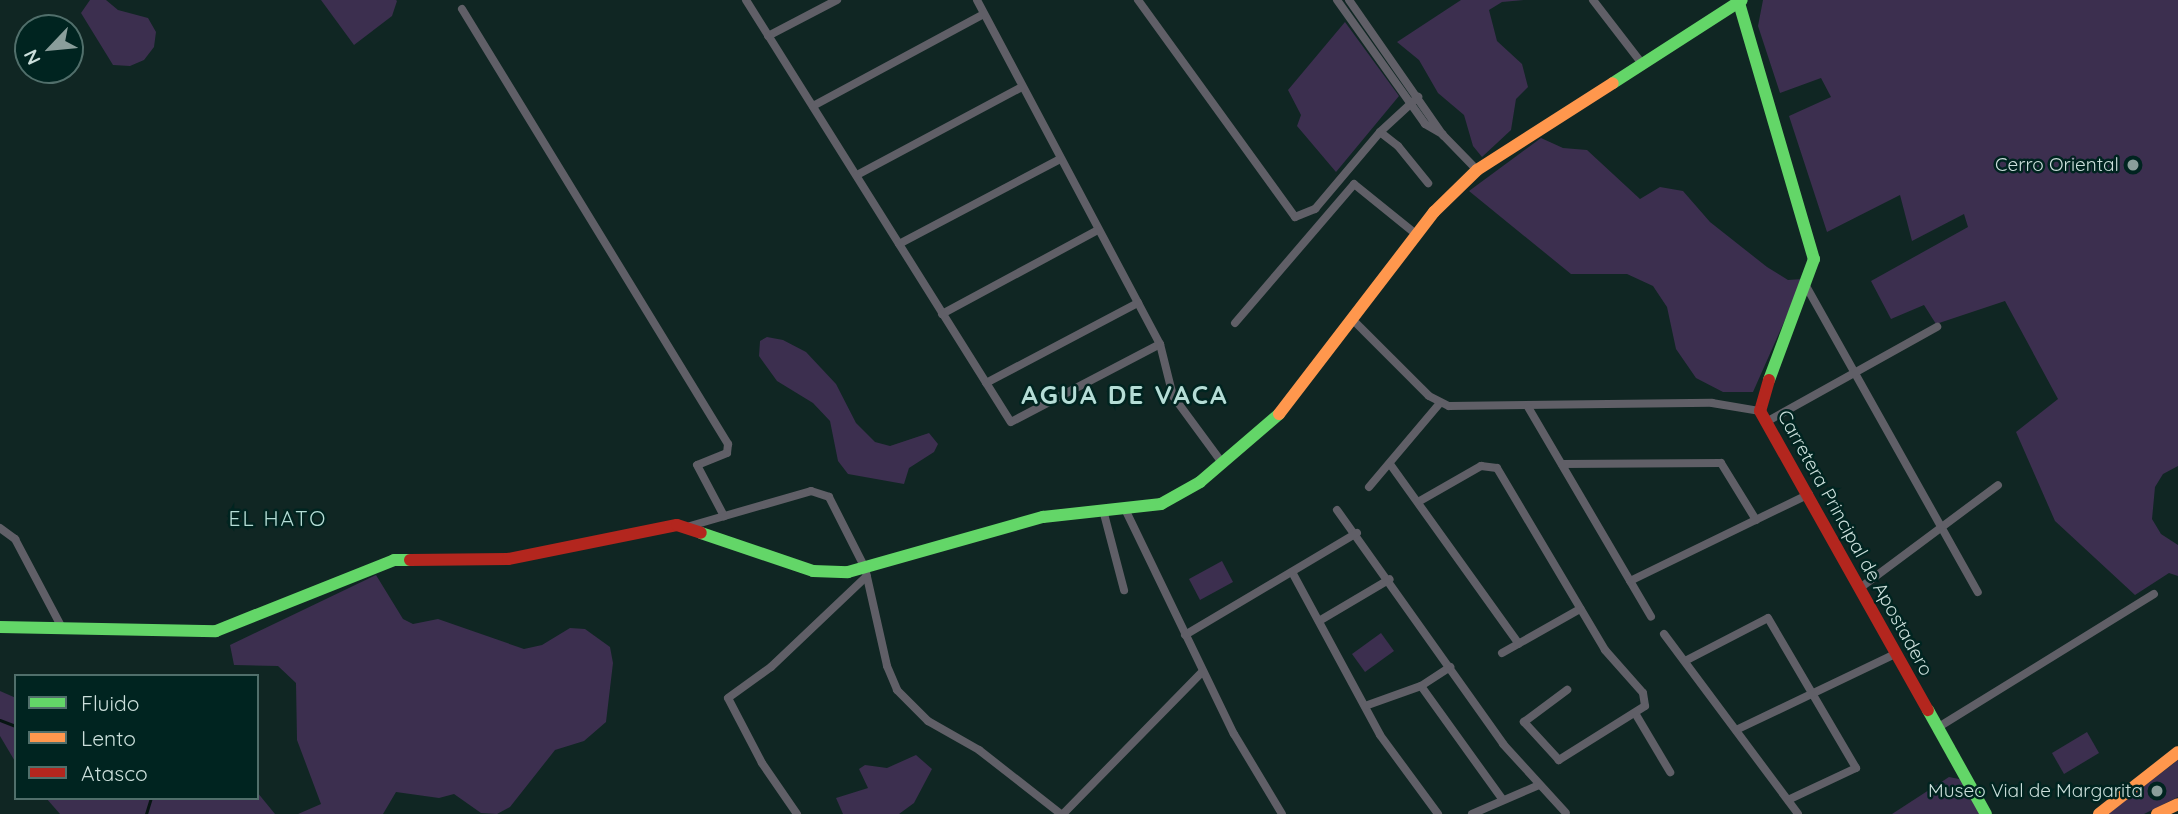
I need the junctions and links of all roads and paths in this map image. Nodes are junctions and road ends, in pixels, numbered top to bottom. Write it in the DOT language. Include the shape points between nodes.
graph roads {
  1 [pos="746,0"];
  2 [pos="837,0"];
  3 [pos="977,0"];
  4 [pos="1138,0"];
  5 [pos="1337,0"];
  6 [pos="1349,0"];
  7 [pos="1593,0"];
  8 [pos="1741,1"];
  9 [pos="462,9"];
  10 [pos="984,14"];
  11 [pos="768,36"];
  12 [pos="1643,65"];
  13 [pos="1022,88"];
  14 [pos="1418,97"];
  15 [pos="1410,103"];
  16 [pos="813,106"];
  17 [pos="1380,132"];
  18 [pos="1443,135"];
  19 [pos="1060,159"];
  20 [pos="1477,170"];
  21 [pos="857,175"];
  22 [pos="1428,184"];
  23 [pos="1098,230"];
  24 [pos="1417,235"];
  25 [pos="899,244"];
  26 [pos="1806,286"];
  27 [pos="1138,303"];
  28 [pos="942,314"];
  29 [pos="1353,320"];
  30 [pos="1235,323"];
  31 [pos="1937,327"];
  32 [pos="1160,344"];
  33 [pos="1856,372"];
  34 [pos="986,383"];
  35 [pos="1440,403"];
  36 [pos="1528,407"];
  37 [pos="1763,417"];
  38 [pos="1223,464"];
  39 [pos="1390,464"];
  40 [pos="1562,464"];
  41 [pos="1998,485"];
  42 [pos="1369,487"];
  43 [pos="1809,494"];
  44 [pos="1418,502"];
  45 [pos="1125,509"];
  46 [pos="1103,510"];
  47 [pos="1337,510"];
  48 [pos="724,516"];
  49 [pos="1756,520"];
  50 [pos="690,526"];
  51 [pos="1942,527"];
  52 [pos="0,528"];
  53 [pos="1357,533"];
  54 [pos="866,572"];
  55 [pos="1292,572"];
  56 [pos="1390,579"];
  57 [pos="1630,581"];
  58 [pos="1860,588"];
  59 [pos="1124,590"];
  60 [pos="1978,592"];
  61 [pos="2154,594"];
  62 [pos="1580,609"];
  63 [pos="1651,617"];
  64 [pos="1319,621"];
  65 [pos="61,626"];
  66 [pos="0,627"];
  67 [pos="1664,634"];
  68 [pos="1185,635"];
  69 [pos="1519,644"];
  70 [pos="1502,653"];
  71 [pos="1895,654"];
  72 [pos="1685,662"];
  73 [pos="1450,667"];
  74 [pos="1203,671"];
  75 [pos="1421,686"];
  76 [pos="1567,690"];
  77 [pos="1812,694"];
  78 [pos="1365,706"];
  79 [pos="1634,713"];
  80 [pos="1937,728"];
  81 [pos="1736,730"];
  82 [pos="2178,752"];
  83 [pos="1670,772"];
  84 [pos="1539,785"];
  85 [pos="1503,800"];
  86 [pos="1788,800"];
  87 [pos="2178,804"];
  88 [pos="1566,813"];
  89 [pos="797,814"];
  90 [pos="1062,814"];
  91 [pos="1282,814"];
  92 [pos="1438,814"];
  93 [pos="1472,814"];
  94 [pos="1798,814"];
  95 [pos="1986,814"];
  96 [pos="2099,814"];
  97 [pos="2157,814"];
  1 -- 11 [label="street"];
  2 -- 11 [label="street"];
  3 -- 10 [label="street"];
  4 -- 17 [label="street" via="1295,217 1315,209"];
  5 -- 15 [label="street"];
  6 -- 14 [label="street"];
  7 -- 12 [label="street"];
  8 -- 12 [label="street"];
  8 -- 26 [label="street, Carretera Principal de Apostadero" via="1810,233 1814,259"];
  9 -- 48 [label="street" via="728,444 727,453 697,465"];
  10 -- 13 [label="street"];
  10 -- 16 [label="street"];
  11 -- 16 [label="street"];
  12 -- 20 [label="street"];
  13 -- 19 [label="street"];
  13 -- 21 [label="street"];
  14 -- 15 [label="street"];
  14 -- 18 [label="street"];
  15 -- 17 [label="street"];
  15 -- 18 [label="street" via="1429,128"];
  16 -- 21 [label="street"];
  17 -- 22 [label="street" via="1398,146"];
  18 -- 20 [label="street"];
  19 -- 23 [label="street"];
  19 -- 25 [label="street"];
  20 -- 24 [label="street"];
  21 -- 25 [label="street"];
  23 -- 27 [label="street"];
  23 -- 28 [label="street"];
  24 -- 29 [label="street"];
  24 -- 30 [label="street" via="1354,184"];
  25 -- 28 [label="street"];
  26 -- 33 [label="street"];
  26 -- 37 [label="street, Carretera Principal de Apostadero" via="1776,353"];
  27 -- 32 [label="street"];
  27 -- 34 [label="street"];
  28 -- 34 [label="street"];
  29 -- 35 [label="street"];
  29 -- 38 [label="street" via="1278,415"];
  31 -- 33 [label="street"];
  32 -- 34 [label="street" via="1011,422"];
  32 -- 38 [label="street" via="1173,397"];
  33 -- 37 [label="street"];
  33 -- 51 [label="street"];
  35 -- 36 [label="street" via="1469,408"];
  35 -- 39 [label="street"];
  36 -- 37 [label="street" via="1712,403"];
  36 -- 40 [label="street"];
  37 -- 43 [label="street, Carretera Principal de Apostadero"];
  38 -- 45 [label="street" via="1172,500"];
  39 -- 42 [label="street"];
  39 -- 44 [label="street"];
  40 -- 49 [label="street" via="1721,463"];
  40 -- 57 [label="street"];
  41 -- 51 [label="street"];
  43 -- 49 [label="street"];
  43 -- 58 [label="street, Carretera Principal de Apostadero"];
  44 -- 62 [label="street" via="1475,469 1493,466"];
  44 -- 69 [label="street"];
  45 -- 46 [label="street"];
  45 -- 68 [label="street"];
  46 -- 54 [label="street" via="1043,517"];
  46 -- 59 [label="street"];
  47 -- 53 [label="street"];
  48 -- 50 [label="street"];
  48 -- 54 [label="street" via="821,492 834,505"];
  49 -- 57 [label="street"];
  50 -- 54 [label="street" via="813,571"];
  50 -- 65 [label="street" via="656,528 508,559 394,560 216,631 192,634"];
  51 -- 58 [label="street"];
  51 -- 60 [label="street"];
  52 -- 65 [label="street" via="15,539"];
  53 -- 55 [label="street"];
  53 -- 56 [label="street"];
  54 -- 89 [label="street" via="771,667 728,698 762,763"];
  54 -- 90 [label="street" via="887,666 910,706 979,750"];
  55 -- 64 [label="street"];
  55 -- 68 [label="street"];
  56 -- 64 [label="street"];
  56 -- 73 [label="street"];
  57 -- 63 [label="street"];
  58 -- 71 [label="street, Carretera Principal de Apostadero"];
  61 -- 80 [label="street"];
  62 -- 69 [label="street"];
  62 -- 79 [label="street" via="1605,650 1643,693 1645,706"];
  64 -- 78 [label="street"];
  65 -- 66 [label="street"];
  67 -- 72 [label="street"];
  68 -- 74 [label="street"];
  69 -- 70 [label="street"];
  71 -- 77 [label="street"];
  71 -- 80 [label="street, Carretera Principal de Apostadero"];
  72 -- 77 [label="street" via="1768,618"];
  72 -- 81 [label="street"];
  73 -- 75 [label="street"];
  73 -- 84 [label="street" via="1503,744"];
  74 -- 90 [label="street"];
  74 -- 91 [label="street"];
  75 -- 78 [label="street"];
  75 -- 85 [label="street"];
  76 -- 79 [label="street" via="1524,722 1559,760"];
  77 -- 81 [label="street"];
  77 -- 86 [label="street" via="1856,768"];
  78 -- 92 [label="street" via="1380,735"];
  79 -- 83 [label="street"];
  80 -- 95 [label="street, Carretera Principal de Apostadero"];
  81 -- 86 [label="street"];
  82 -- 96 [label="street"];
  84 -- 85 [label="street"];
  84 -- 88 [label="street"];
  85 -- 93 [label="street"];
  86 -- 94 [label="street"];
  87 -- 97 [label="street"];
}
